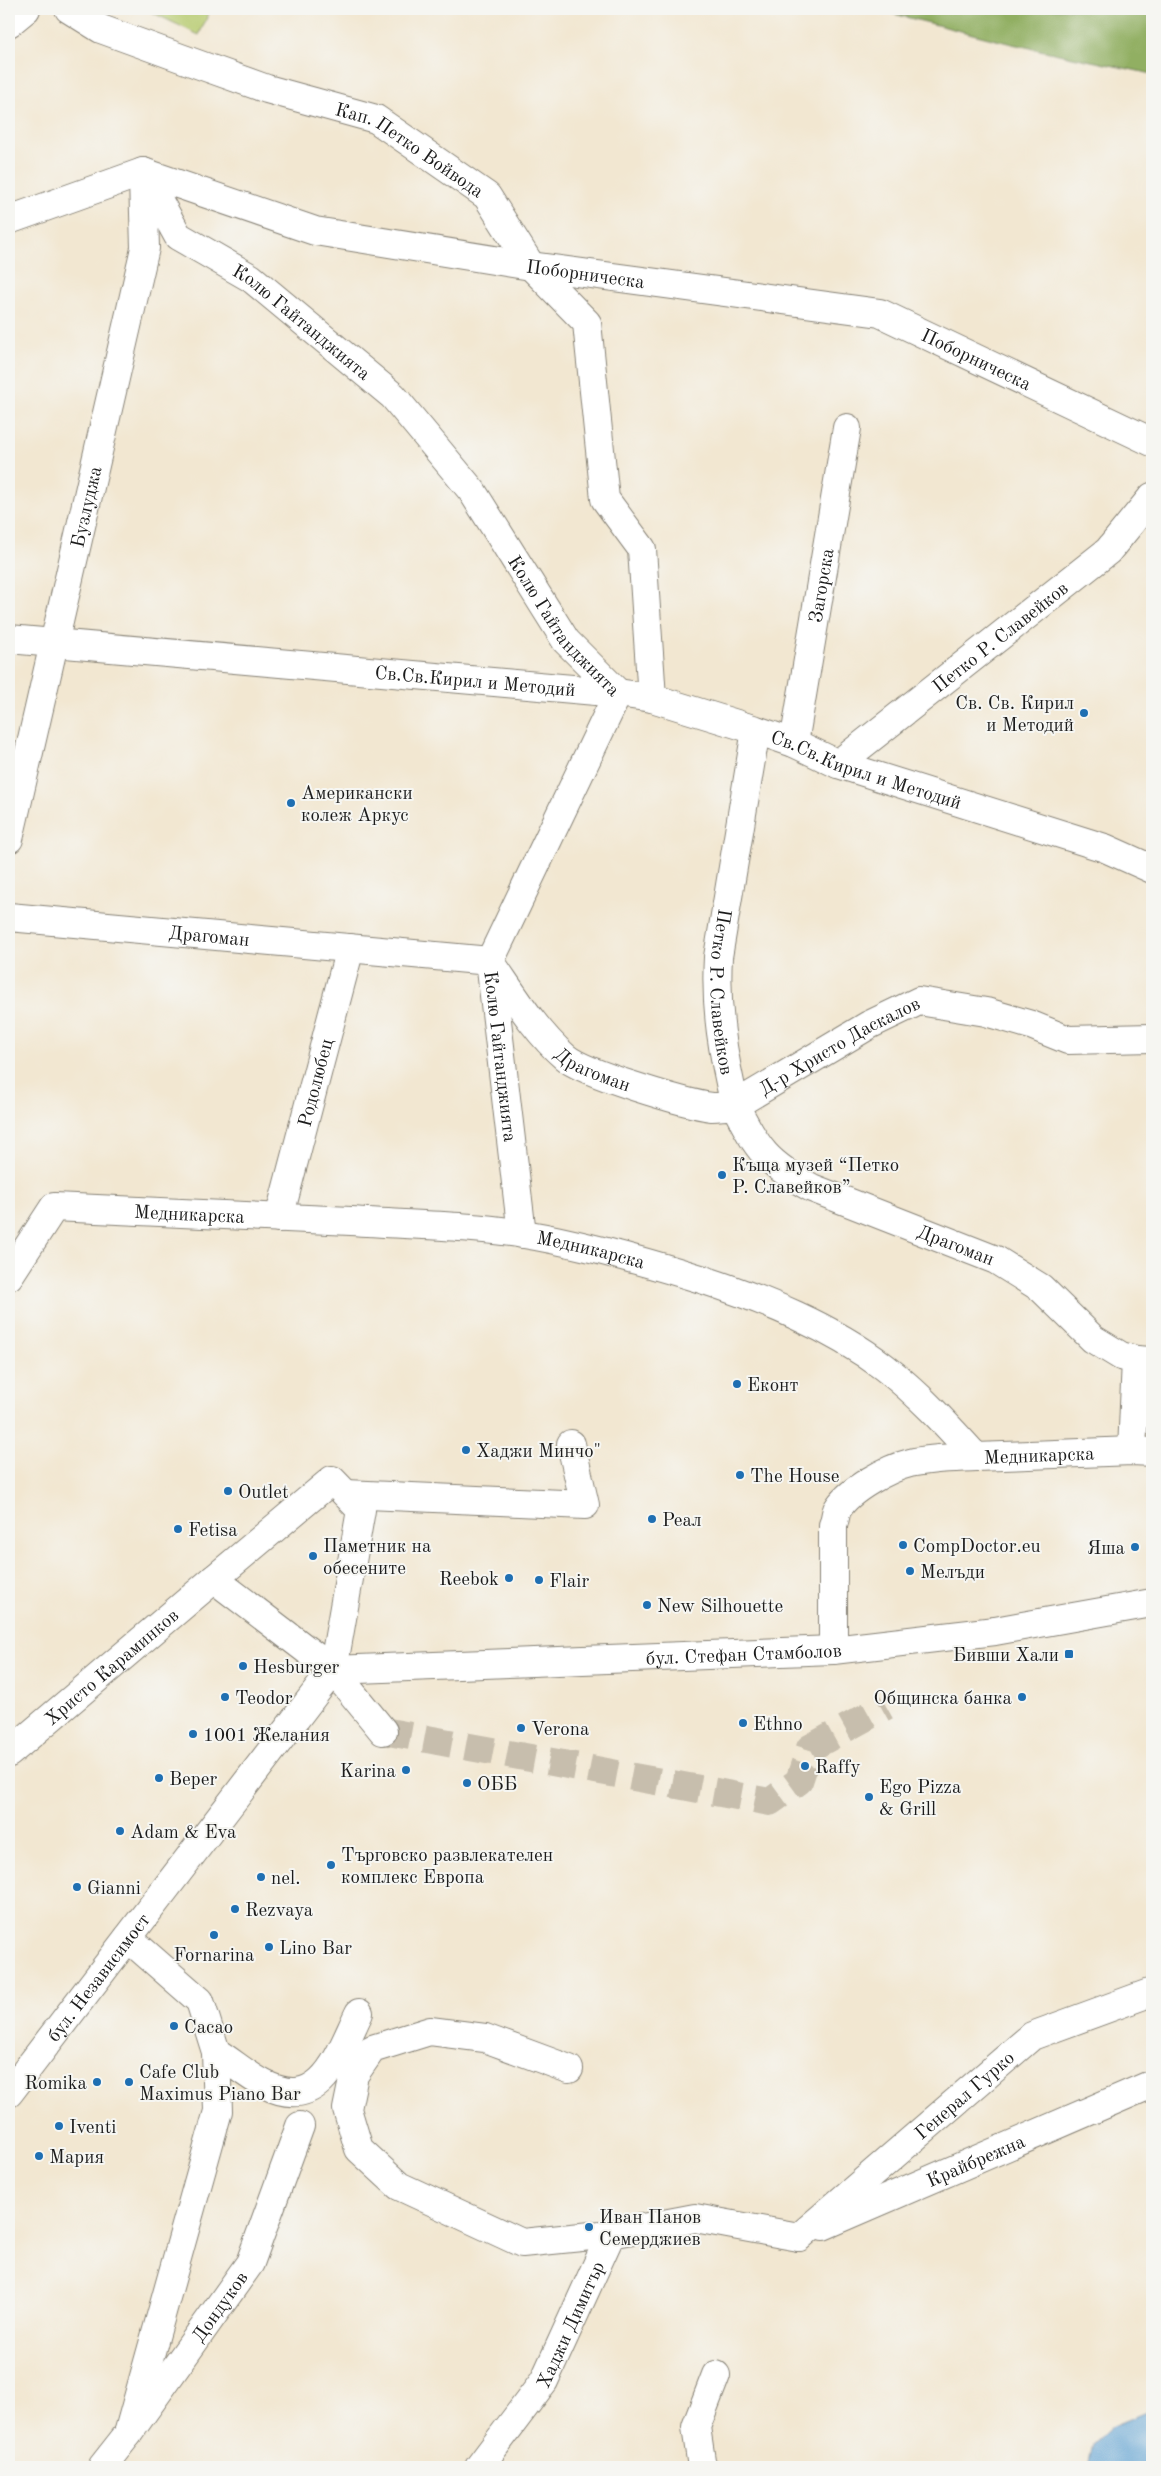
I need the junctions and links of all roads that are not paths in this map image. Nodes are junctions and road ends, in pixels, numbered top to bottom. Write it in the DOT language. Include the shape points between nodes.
graph roads {
  1 [pos="26,9"];
  2 [pos="70,9"];
  3 [pos="9,23"];
  4 [pos="143,172"];
  5 [pos="9,220"];
  6 [pos="531,266"];
  7 [pos="847,428"];
  8 [pos="1152,442"];
  9 [pos="1152,498"];
  10 [pos="9,639"];
  11 [pos="54,643"];
  12 [pos="618,693"];
  13 [pos="652,698"];
  14 [pos="756,730"];
  15 [pos="794,742"];
  16 [pos="838,764"];
  17 [pos="9,839"];
  18 [pos="1152,869"];
  19 [pos="9,917"];
  20 [pos="350,948"];
  21 [pos="490,961"];
  22 [pos="1152,1038"];
  23 [pos="735,1105"];
  24 [pos="279,1218"];
  25 [pos="522,1234"];
  26 [pos="9,1276"];
  27 [pos="1144,1360"];
  28 [pos="571,1444"];
  29 [pos="1142,1452"];
  30 [pos="976,1457"];
  31 [pos="353,1502"];
  32 [pos="214,1579"];
  33 [pos="1152,1603"];
  34 [pos="833,1650"];
  35 [pos="333,1670"];
  36 [pos="383,1730"];
  37 [pos="9,1753"];
  38 [pos="128,1938"];
  39 [pos="1152,1992"];
  40 [pos="359,2013"];
  41 [pos="216,2052"];
  42 [pos="569,2069"];
  43 [pos="1152,2084"];
  44 [pos="9,2093"];
  45 [pos="300,2126"];
  46 [pos="611,2234"];
  47 [pos="799,2237"];
  48 [pos="716,2375"];
  49 [pos="128,2434"];
  50 [pos="102,2467"];
  51 [pos="479,2467"];
  52 [pos="702,2467"];
  1 -- 3 [label="street"];
  2 -- 6 [label="street, Кап. Петко Войвода" via="101,29 267,89 376,119 487,196"];
  4 -- 5 [label="street"];
  4 -- 6 [label="street, Поборническа" via="315,231"];
  4 -- 11 [label="street, Бузлуджа" via="145,248"];
  4 -- 12 [label="street, Колю Гайтанджията" via="178,236 251,278 393,396 472,491 566,641"];
  6 -- 8 [label="street, Поборническа" via="880,313"];
  6 -- 13 [label="street, Кап. Петко Войвода" via="587,323 606,499 642,549"];
  7 -- 15 [label="street, Загорска"];
  9 -- 16 [label="street, Петко Р. Славейков" via="1108,551"];
  10 -- 11 [label="street, Св.Св.Кирил и Методий"];
  11 -- 12 [label="street, Св.Св.Кирил и Методий"];
  11 -- 17 [label="street, Бузлуджа"];
  12 -- 13 [label="street, Св.Св.Кирил и Методий"];
  12 -- 21 [label="street, Колю Гайтанджията"];
  13 -- 14 [label="street, Св.Св.Кирил и Методий"];
  14 -- 15 [label="street, Св.Св.Кирил и Методий"];
  14 -- 23 [label="street, Петко Р. Славейков" via="718,957 716,992 720,1041"];
  15 -- 16 [label="street, Св.Св.Кирил и Методий"];
  16 -- 18 [label="street, Св.Св.Кирил и Методий" via="1106,848"];
  19 -- 20 [label="street, Драгоман"];
  20 -- 21 [label="street, Драгоман"];
  20 -- 24 [label="street, Родолюбец"];
  21 -- 23 [label="street, Драгоман" via="540,1032 566,1059 589,1071 690,1103 713,1107"];
  21 -- 25 [label="street, Колю Гайтанджията"];
  22 -- 23 [label="street, Д-р Христо Даскалов" via="1068,1040 986,1012 919,1001 869,1025"];
  23 -- 27 [label="street, Драгоман" via="765,1157 785,1173 812,1188 996,1260 1041,1288 1093,1339 1121,1356"];
  24 -- 25 [label="street, Медникарска"];
  24 -- 26 [label="street, Медникарска" via="54,1207"];
  25 -- 30 [label="street, Медникарска" via="582,1245 664,1267 749,1294 788,1311 884,1366 927,1404"];
  27 -- 29 [label="street"];
  28 -- 31 [label="street" via="585,1506"];
  29 -- 30 [label="street, Медникарска"];
  30 -- 34 [label="street" via="910,1462 870,1481 848,1497 837,1511 833,1525"];
  31 -- 32 [label="street, Христо Караминков" via="332,1480"];
  31 -- 35 [label="street"];
  32 -- 35 [label="street"];
  32 -- 37 [label="street, Христо Караминков"];
  33 -- 34 [label="street, бул. Стефан Стамболов" via="995,1630"];
  34 -- 35 [label="street, бул. Стефан Стамболов"];
  35 -- 36 [label="street"];
  35 -- 38 [label="street, бул. Независимост"];
  38 -- 41 [label="street" via="200,2001"];
  38 -- 44 [label="street, бул. Независимост"];
  39 -- 47 [label="street, Генерал Гурко" via="1032,2036"];
  40 -- 41 [label="street" via="337,2059 317,2086 291,2093 265,2084"];
  41 -- 49 [label="street" via="218,2111"];
  42 -- 46 [label="street" via="485,2038 430,2031 372,2049 354,2075 347,2109 359,2148 399,2186 522,2243"];
  43 -- 47 [label="street, Крайбрежна"];
  45 -- 49 [label="street, Дондуков" via="250,2263"];
  46 -- 47 [label="street" via="695,2218"];
  46 -- 51 [label="street, Хаджи Димитър" via="544,2381"];
  48 -- 52 [label="street" via="696,2427"];
  49 -- 50 [label="street, Дондуков"];
}
